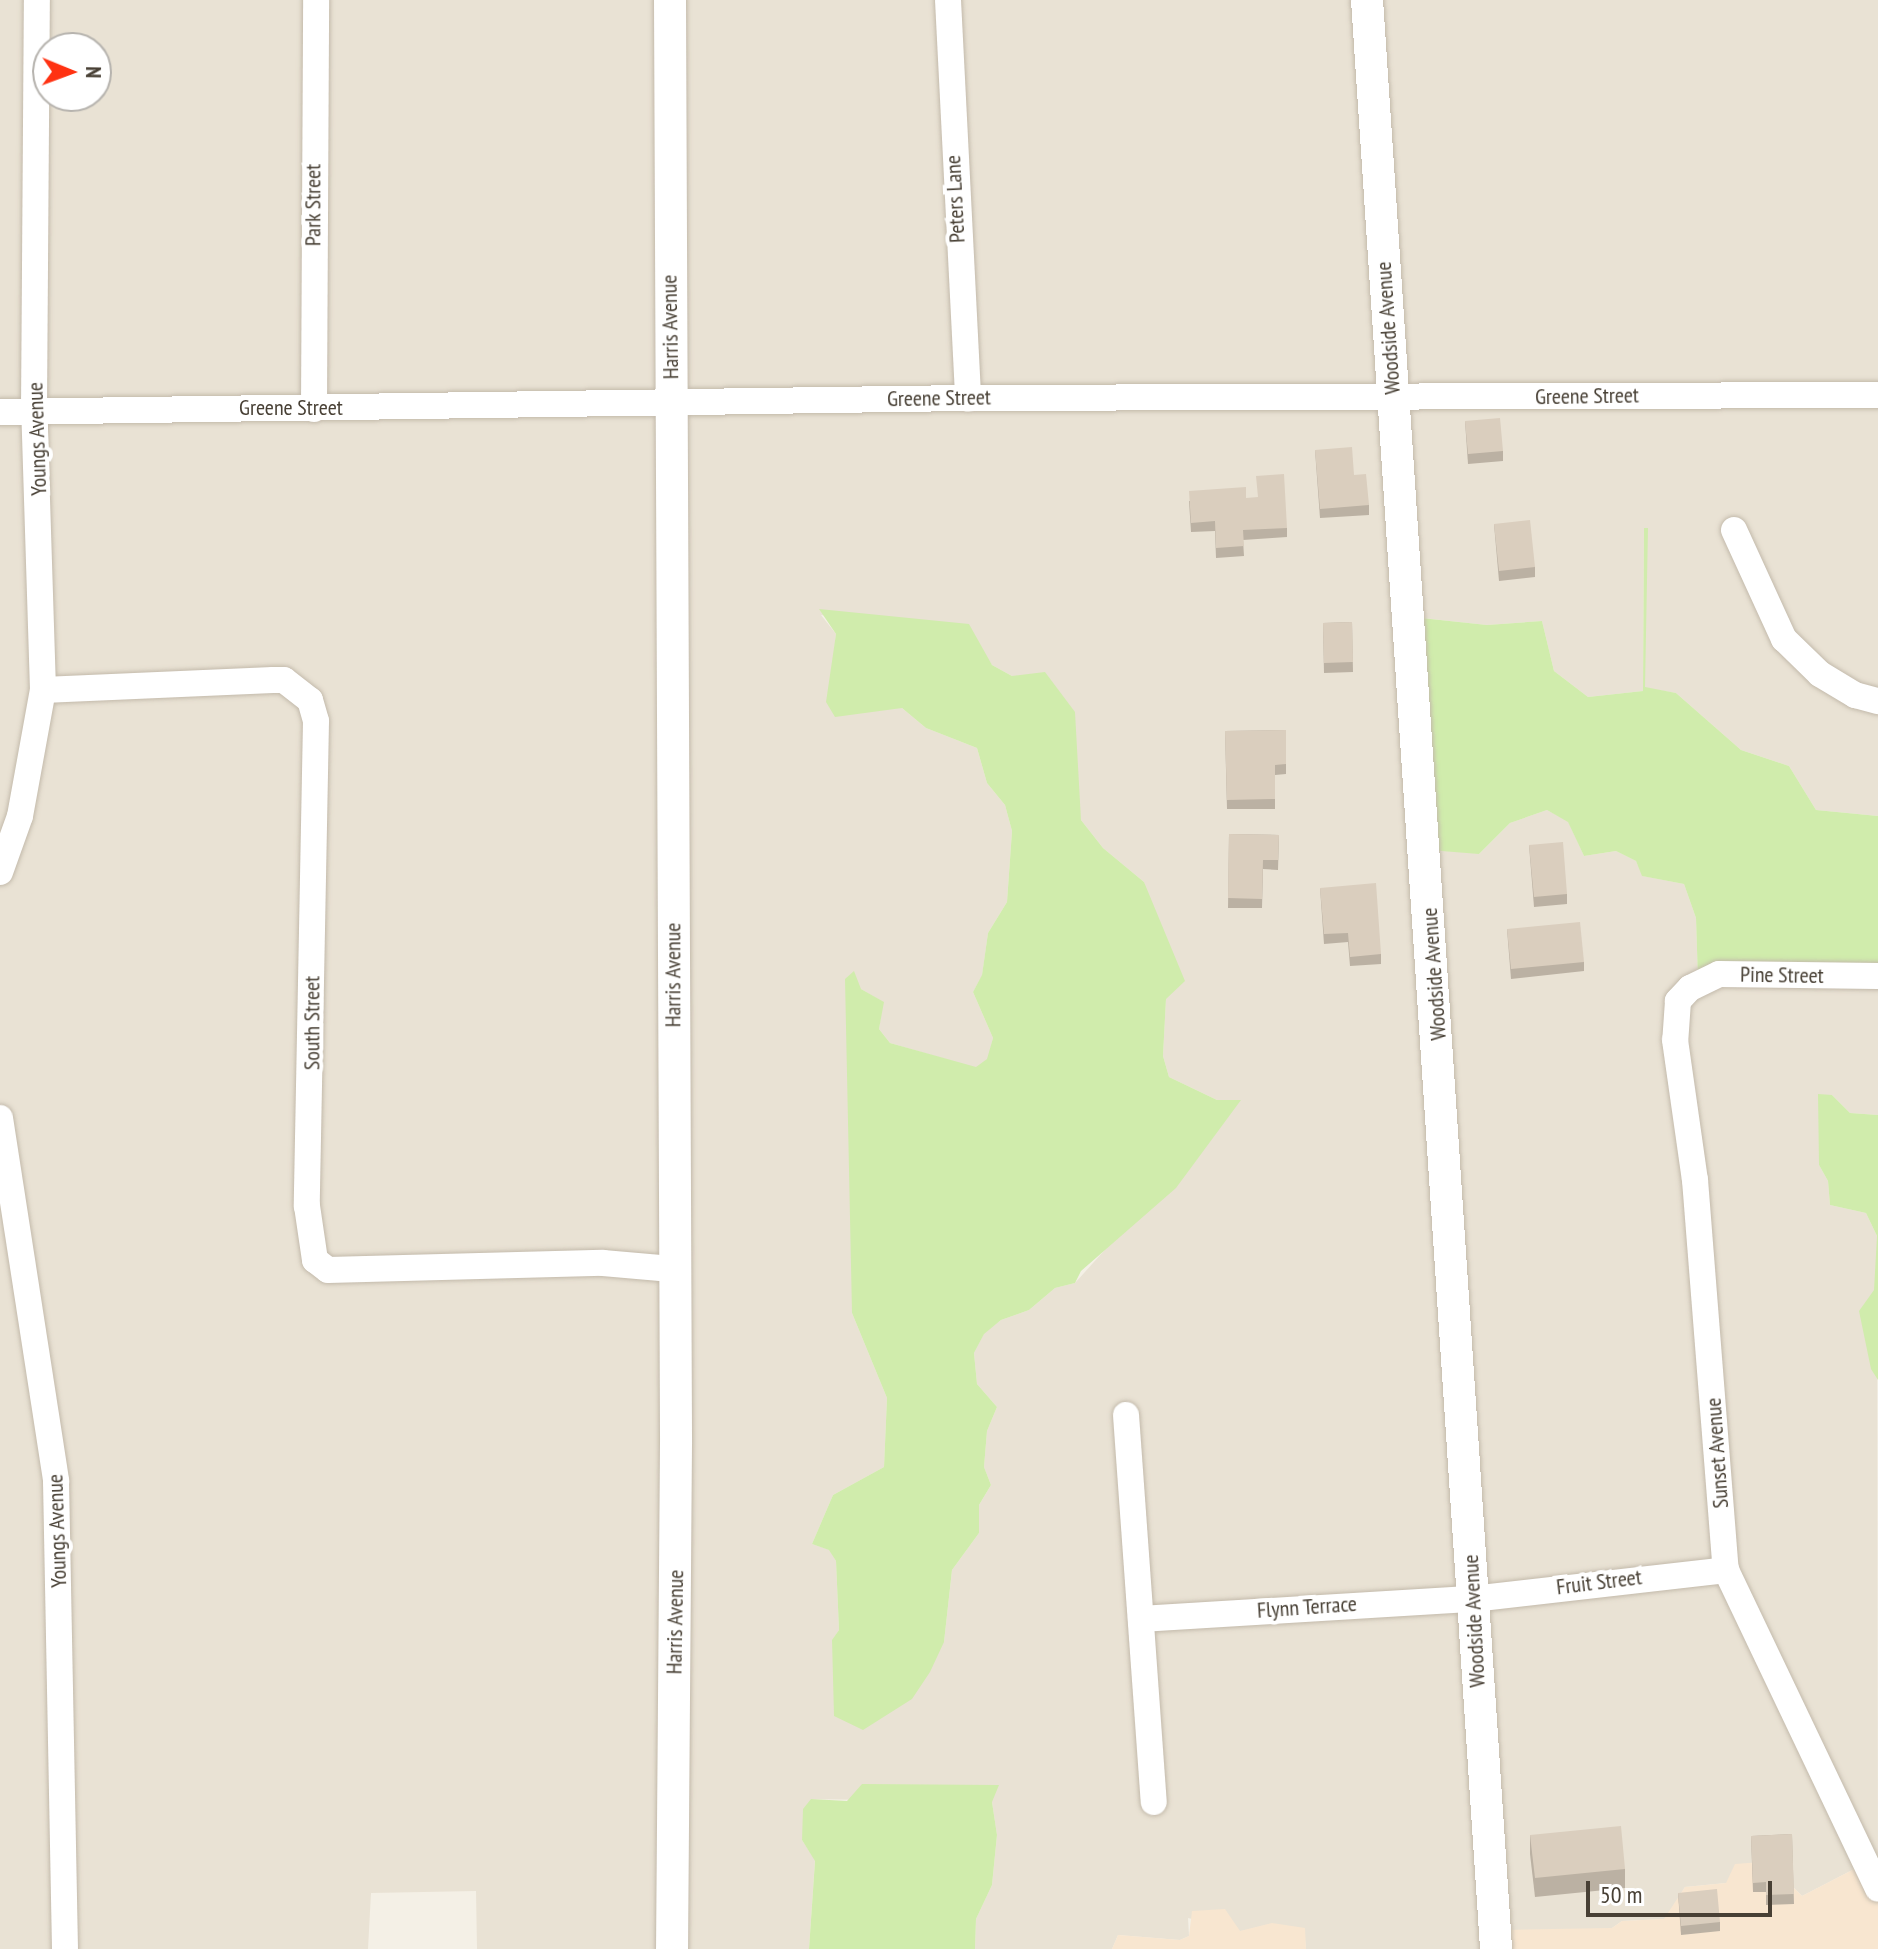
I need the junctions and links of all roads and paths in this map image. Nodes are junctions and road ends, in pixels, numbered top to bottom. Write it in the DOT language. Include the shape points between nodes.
graph roads {
  1 [pos="37,0"];
  2 [pos="316,0"];
  3 [pos="670,0"];
  4 [pos="948,0"];
  5 [pos="1367,0"];
  6 [pos="1878,395"];
  7 [pos="968,398"];
  8 [pos="1393,398"];
  9 [pos="671,402"];
  10 [pos="314,409"];
  11 [pos="34,410"];
  12 [pos="0,412"];
  13 [pos="1734,530"];
  14 [pos="43,690"];
  15 [pos="1878,701"];
  16 [pos="10,816"];
  17 [pos="0,872"];
  18 [pos="1878,976"];
  19 [pos="1690,988"];
  20 [pos="0,1118"];
  21 [pos="672,1269"];
  22 [pos="1126,1415"];
  23 [pos="1726,1570"];
  24 [pos="1472,1599"];
  25 [pos="1141,1619"];
  26 [pos="1154,1802"];
  27 [pos="1878,1889"];
  28 [pos="65,1949"];
  29 [pos="672,1949"];
  30 [pos="1496,1949"];
  1 -- 11 [label="street, Youngs Avenue"];
  2 -- 10 [label="street, Park Street"];
  3 -- 9 [label="street, Harris Avenue"];
  4 -- 7 [label="street, Peters Lane"];
  5 -- 8 [label="street, Woodside Avenue"];
  6 -- 8 [label="street, Greene Street"];
  7 -- 8 [label="street, Greene Street"];
  7 -- 9 [label="street, Greene Street"];
  8 -- 24 [label="street, Woodside Avenue"];
  9 -- 10 [label="street, Greene Street"];
  9 -- 21 [label="street, Harris Avenue"];
  10 -- 11 [label="street, Greene Street"];
  11 -- 12 [label="street, Greene Street"];
  11 -- 14 [label="street, Youngs Avenue"];
  13 -- 15 [label="street" via="1784,639 1820,674 1855,695"];
  14 -- 16 [label="street, Youngs Avenue"];
  14 -- 21 [label="street, South Street" via="284,680 310,700 316,721 307,1206 315,1260 328,1270 603,1263"];
  16 -- 17 [label="street, Youngs Avenue"];
  18 -- 19 [label="street, Pine Street" via="1719,974"];
  19 -- 23 [label="street, Sunset Avenue" via="1678,1001 1675,1040 1695,1180"];
  20 -- 28 [label="street, Youngs Avenue" via="56,1481"];
  21 -- 29 [label="street, Harris Avenue"];
  22 -- 25 [label="street"];
  23 -- 24 [label="street, Fruit Street"];
  23 -- 27 [label="street, Sunset Avenue"];
  24 -- 25 [label="street, Flynn Terrace"];
  24 -- 30 [label="street, Woodside Avenue"];
  25 -- 26 [label="street"];
}
